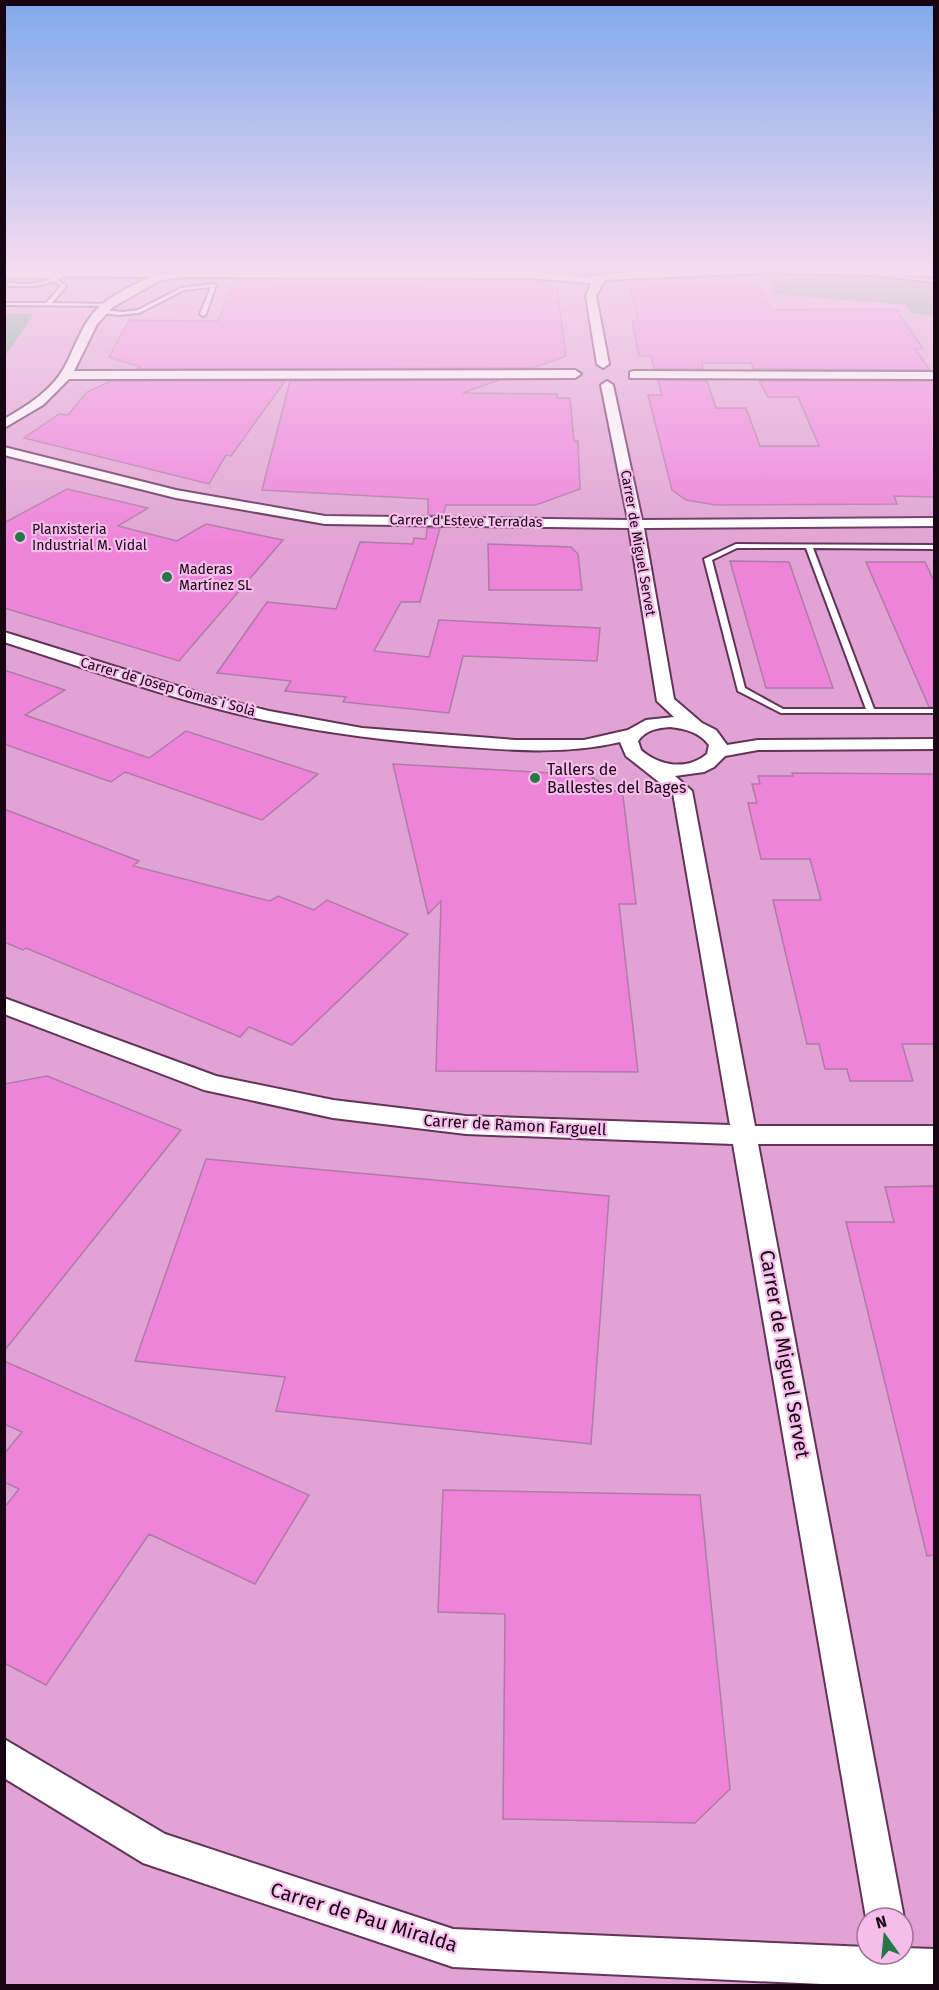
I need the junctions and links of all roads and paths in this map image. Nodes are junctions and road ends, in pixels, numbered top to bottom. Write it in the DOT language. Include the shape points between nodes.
graph roads {
  1 [pos="72,362"];
  2 [pos="603,364"];
  3 [pos="625,369"];
  4 [pos="575,374"];
  5 [pos="65,375"];
  6 [pos="934,376"];
  7 [pos="606,384"];
  8 [pos="4,424"];
  9 [pos="4,451"];
  10 [pos="934,522"];
  11 [pos="636,524"];
  12 [pos="809,546"];
  13 [pos="934,547"];
  14 [pos="4,637"];
  15 [pos="666,701"];
  16 [pos="871,711"];
  17 [pos="934,711"];
  18 [pos="657,723"];
  19 [pos="696,727"];
  20 [pos="633,734"];
  21 [pos="934,744"];
  22 [pos="584,745"];
  23 [pos="712,752"];
  24 [pos="643,760"];
  25 [pos="682,791"];
  26 [pos="4,1005"];
  27 [pos="745,1135"];
  28 [pos="934,1135"];
  29 [pos="4,1757"];
  30 [pos="883,1906"];
  31 [pos="855,1960"];
  32 [pos="915,1965"];
  33 [pos="934,1969"];
  1 -- 5 [label="street"];
  2 -- 3 [label="street"];
  2 -- 4 [label="street" via="588,366"];
  3 -- 6 [label="street"];
  3 -- 7 [label="street" via="632,379"];
  4 -- 5 [label="street"];
  4 -- 7 [label="street"];
  5 -- 8 [label="street" via="46,397"];
  7 -- 11 [label="street, Carrer de Miguel Servet"];
  9 -- 11 [label="street, Carrer d'Esteve Terradas" via="176,494 325,520"];
  10 -- 11 [label="street, Carrer d'Esteve Terradas"];
  11 -- 15 [label="street, Carrer de Miguel Servet"];
  12 -- 13 [label="lane"];
  12 -- 16 [label="lane"];
  12 -- 16 [label="lane" via="736,546 708,559 741,689 781,711"];
  14 -- 22 [label="street, Carrer de Josep Comas i Solà" via="200,699 269,716 362,733 515,745"];
  15 -- 18 [label="street"];
  15 -- 19 [label="street"];
  16 -- 17 [label="lane"];
  18 -- 19 [label="street"];
  18 -- 20 [label="street, Carrer de Josep Comas i Solà"];
  19 -- 23 [label="street"];
  20 -- 22 [label="street, Carrer de Josep Comas i Solà"];
  20 -- 24 [label="street" via="628,745"];
  21 -- 23 [label="street" via="758,745"];
  22 -- 24 [label="street, Carrer de Josep Comas i Solà"];
  23 -- 24 [label="street, Carrer de Josep Comas i Solà" via="678,770"];
  23 -- 25 [label="street"];
  24 -- 25 [label="street"];
  25 -- 27 [label="street, Carrer de Miguel Servet"];
  26 -- 27 [label="street, Carrer de Ramon Farguell" via="212,1084 333,1109 466,1125"];
  27 -- 28 [label="street, Carrer de Ramon Farguell"];
  27 -- 30 [label="street, Carrer de Miguel Servet"];
  29 -- 31 [label="street, Carrer de Pau Miralda" via="156,1850 453,1948"];
  32 -- 33 [label="street, Carrer de Pau Miralda"];
}
